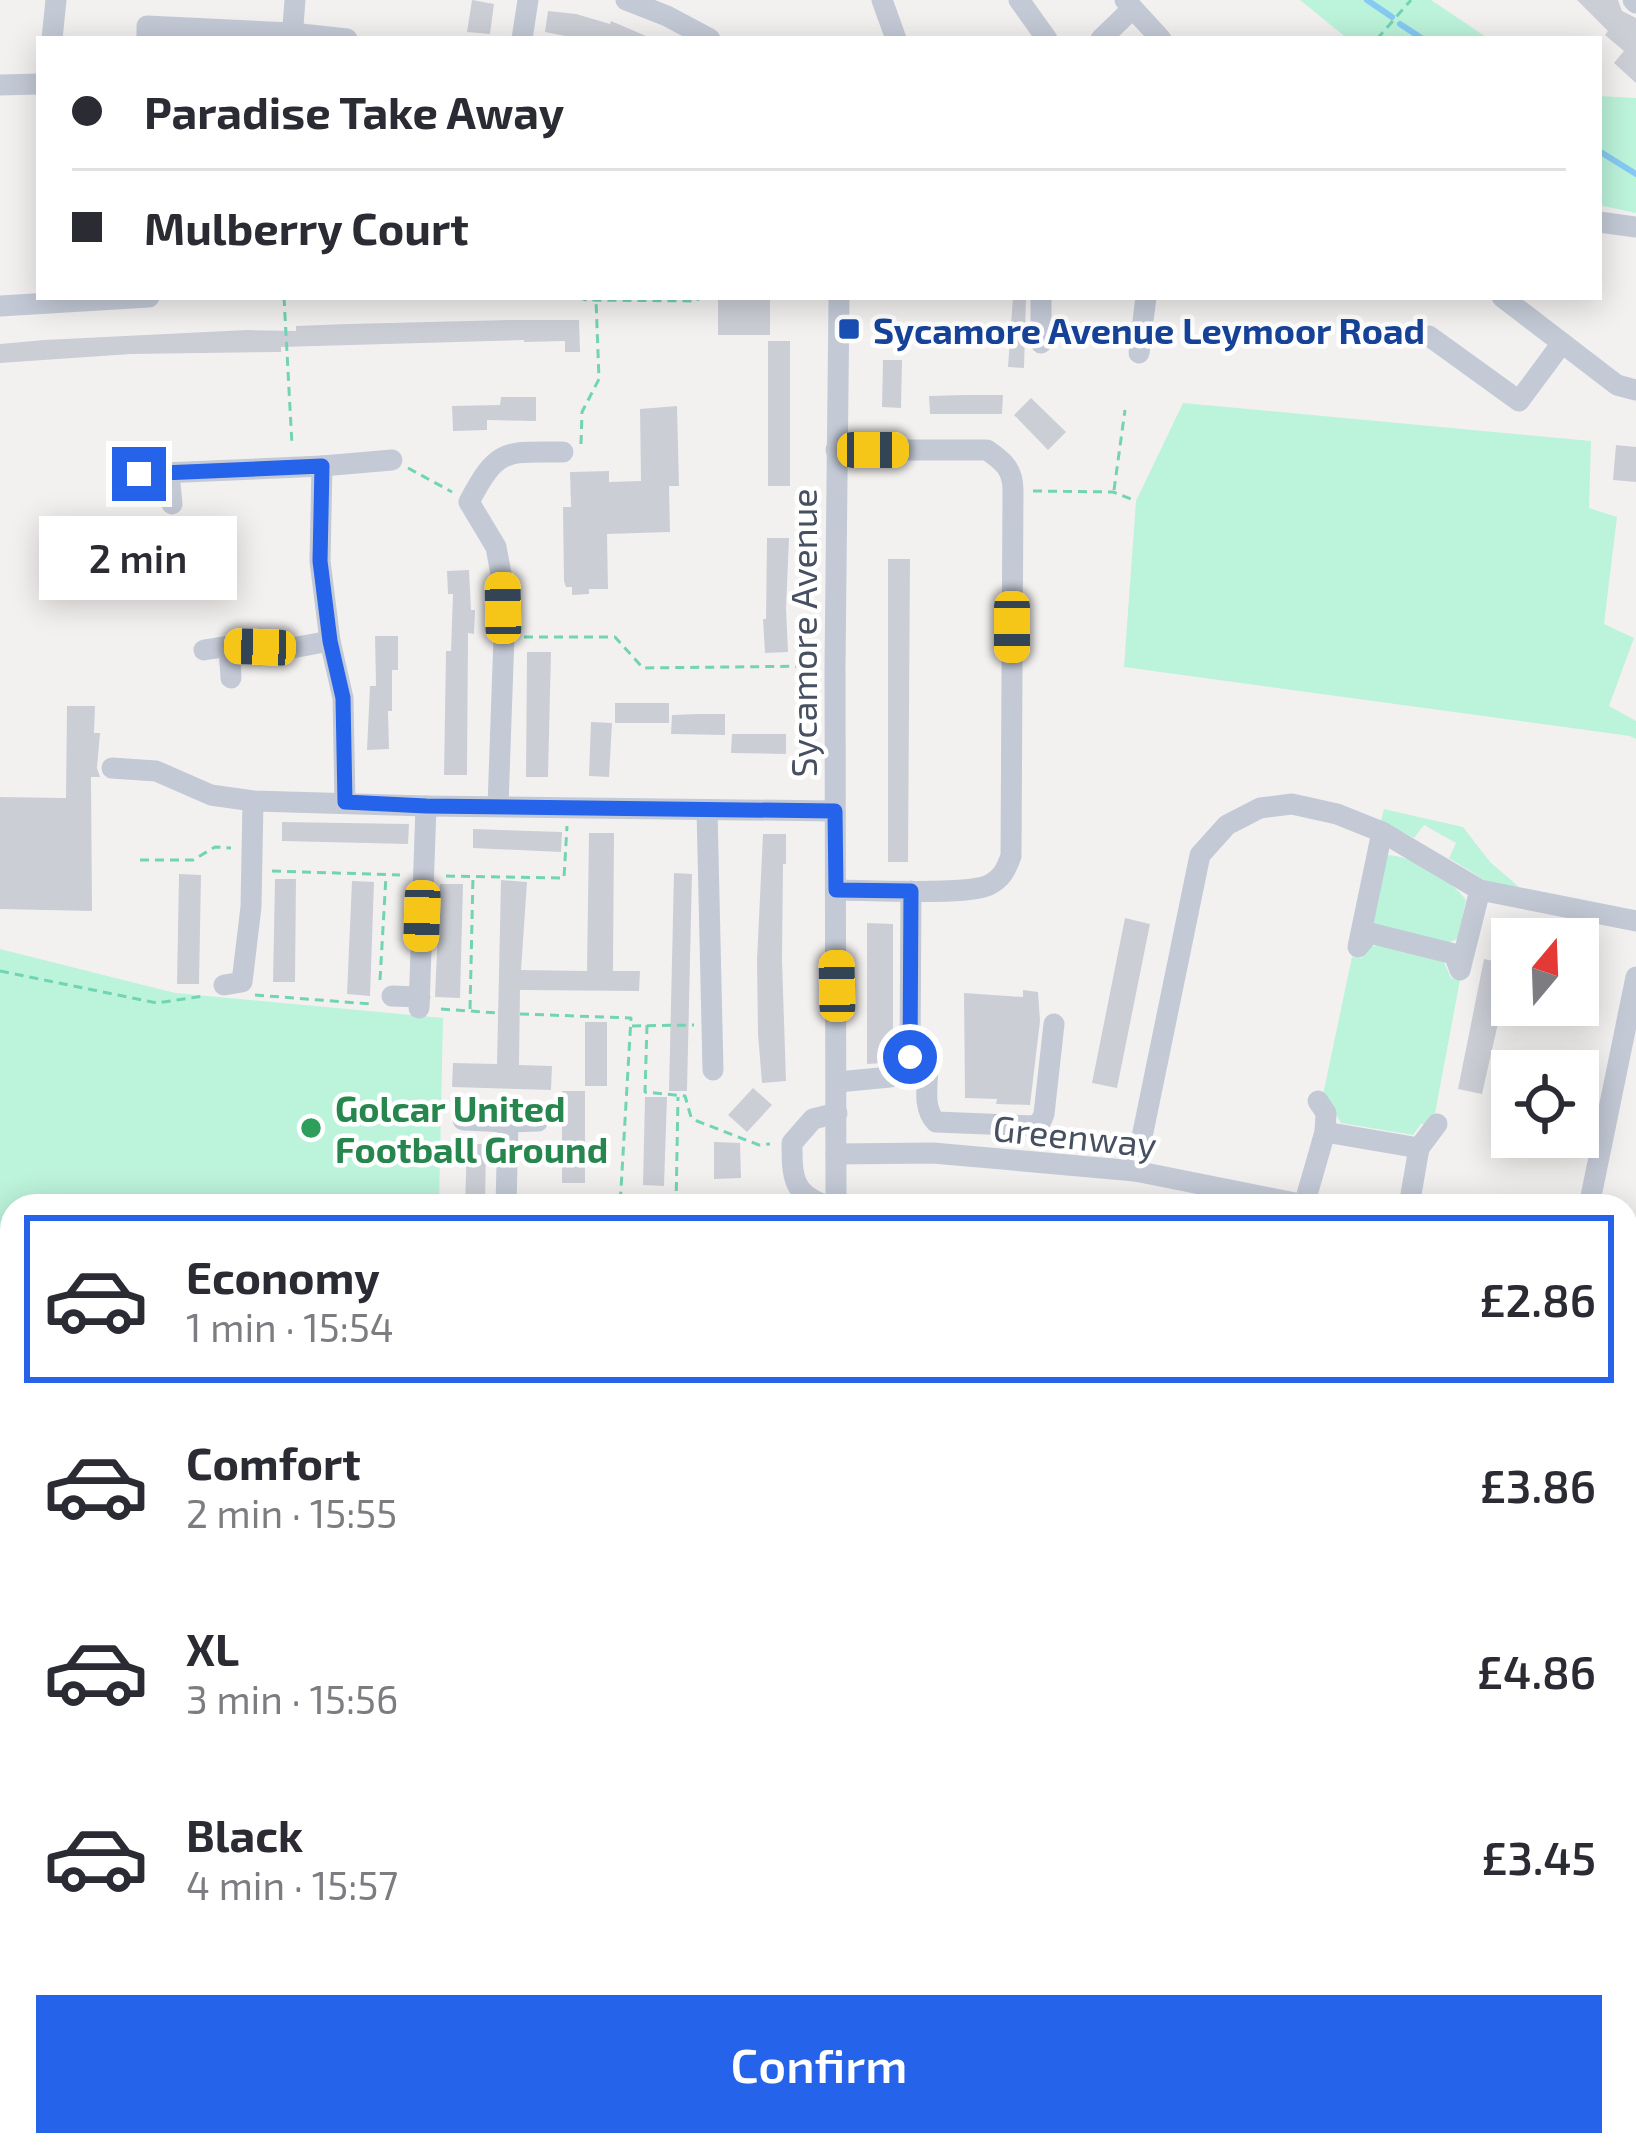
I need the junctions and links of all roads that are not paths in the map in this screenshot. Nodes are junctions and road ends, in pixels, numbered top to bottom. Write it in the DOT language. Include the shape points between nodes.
graph roads {
  1 [pos="56,0"];
  2 [pos="295,0"];
  3 [pos="528,0"];
  4 [pos="626,0"];
  5 [pos="883,0"];
  6 [pos="1019,0"];
  7 [pos="1129,5"];
  8 [pos="671,8"];
  9 [pos="52,36"];
  10 [pos="147,36"];
  11 [pos="292,36"];
  12 [pos="528,36"];
  13 [pos="706,36"];
  14 [pos="895,36"];
  15 [pos="1045,36"];
  16 [pos="1103,36"];
  17 [pos="1158,36"];
  18 [pos="36,84"];
  19 [pos="0,85"];
  20 [pos="1602,222"];
  21 [pos="1636,227"];
  22 [pos="99,300"];
  23 [pos="838,300"];
  24 [pos="1041,300"];
  25 [pos="1146,300"];
  26 [pos="1506,300"];
  27 [pos="0,306"];
  28 [pos="1429,336"];
  29 [pos="1041,344"];
  30 [pos="1562,344"];
  31 [pos="1139,353"];
  32 [pos="1636,390"];
  33 [pos="836,450"];
  34 [pos="563,452"];
  35 [pos="392,460"];
  36 [pos="322,466"];
  37 [pos="169,473"];
  38 [pos="139,474"];
  39 [pos="172,504"];
  40 [pos="330,641"];
  41 [pos="229,646"];
  42 [pos="204,650"];
  43 [pos="231,678"];
  44 [pos="112,768"];
  45 [pos="254,801"];
  46 [pos="345,802"];
  47 [pos="426,806"];
  48 [pos="498,806"];
  49 [pos="707,810"];
  50 [pos="835,811"];
  51 [pos="1382,832"];
  52 [pos="836,890"];
  53 [pos="1480,890"];
  54 [pos="911,891"];
  55 [pos="1636,921"];
  56 [pos="1636,976"];
  57 [pos="220,990"];
  58 [pos="384,994"];
  59 [pos="1054,1024"];
  60 [pos="928,1069"];
  61 [pos="713,1070"];
  62 [pos="838,1082"];
  63 [pos="1318,1101"];
  64 [pos="837,1113"];
  65 [pos="464,1120"];
  66 [pos="538,1121"];
  67 [pos="508,1122"];
  68 [pos="1437,1124"];
  69 [pos="1028,1125"];
  70 [pos="1325,1132"];
  71 [pos="1419,1148"];
  72 [pos="836,1154"];
  73 [pos="1028,1162"];
  74 [pos="1135,1171"];
  75 [pos="506,1194"];
  76 [pos="805,1194"];
  77 [pos="833,1194"];
  78 [pos="1210,1194"];
  79 [pos="1310,1194"];
  80 [pos="1411,1194"];
  81 [pos="1591,1194"];
  1 -- 9 [label="street"];
  2 -- 11 [label="street"];
  3 -- 12 [label="street"];
  4 -- 8 [label="street"];
  5 -- 14 [label="street"];
  6 -- 15 [label="street"];
  7 -- 16 [label="street"];
  7 -- 17 [label="street"];
  8 -- 13 [label="street"];
  10 -- 11 [label="street" via="147,26"];
  18 -- 19 [label="street"];
  20 -- 21 [label="street"];
  22 -- 27 [label="street"];
  23 -- 33 [label="street, Sycamore Avenue"];
  24 -- 29 [label="street"];
  25 -- 31 [label="street"];
  26 -- 30 [label="street"];
  28 -- 30 [label="street" via="1519,400"];
  30 -- 32 [label="street" via="1616,385"];
  33 -- 50 [label="street, Sycamore Avenue"];
  33 -- 54 [label="street" via="987,450 1006,462 1013,480 1011,856 1004,875 984,888"];
  34 -- 48 [label="street" via="508,452 486,470 469,502 496,547 502,579"];
  35 -- 36 [label="street"];
  36 -- 37 [label="street"];
  36 -- 40 [label="street" via="320,561"];
  37 -- 38 [label="street"];
  37 -- 39 [label="street"];
  40 -- 41 [label="street"];
  40 -- 46 [label="street" via="343,698"];
  41 -- 42 [label="street"];
  41 -- 43 [label="street"];
  44 -- 45 [label="street" via="156,771 211,795"];
  45 -- 46 [label="street"];
  45 -- 57 [label="street" via="242,982"];
  46 -- 47 [label="street"];
  47 -- 48 [label="street"];
  47 -- 58 [label="street" via="420,1002"];
  48 -- 49 [label="street"];
  49 -- 50 [label="street"];
  49 -- 61 [label="street"];
  50 -- 52 [label="street, Sycamore Avenue"];
  51 -- 53 [label="street"];
  51 -- 53 [label="street" via="1358,947 1370,933 1454,954 1460,970"];
  51 -- 74 [label="street" via="1292,804 1260,808 1227,825 1200,855"];
  52 -- 54 [label="street"];
  52 -- 62 [label="street, Sycamore Avenue"];
  53 -- 55 [label="street"];
  54 -- 62 [label="street" via="910,1057 890,1077"];
  56 -- 81 [label="street"];
  59 -- 69 [label="street" via="1044,1114"];
  60 -- 69 [label="street" via="936,1122"];
  62 -- 64 [label="street, Sycamore Avenue"];
  63 -- 70 [label="street"];
  64 -- 72 [label="street, Sycamore Avenue"];
  64 -- 76 [label="street, Sycamore Avenue" via="813,1119 792,1143 792,1174"];
  65 -- 67 [label="street"];
  66 -- 67 [label="street"];
  67 -- 75 [label="street"];
  68 -- 71 [label="street"];
  69 -- 73 [label="street"];
  70 -- 71 [label="street"];
  70 -- 79 [label="street, Greenway"];
  71 -- 80 [label="street"];
  72 -- 73 [label="street, Greenway"];
  72 -- 77 [label="street, Sycamore Avenue"];
  73 -- 74 [label="street, Greenway"];
  74 -- 78 [label="street, Greenway"];
}
